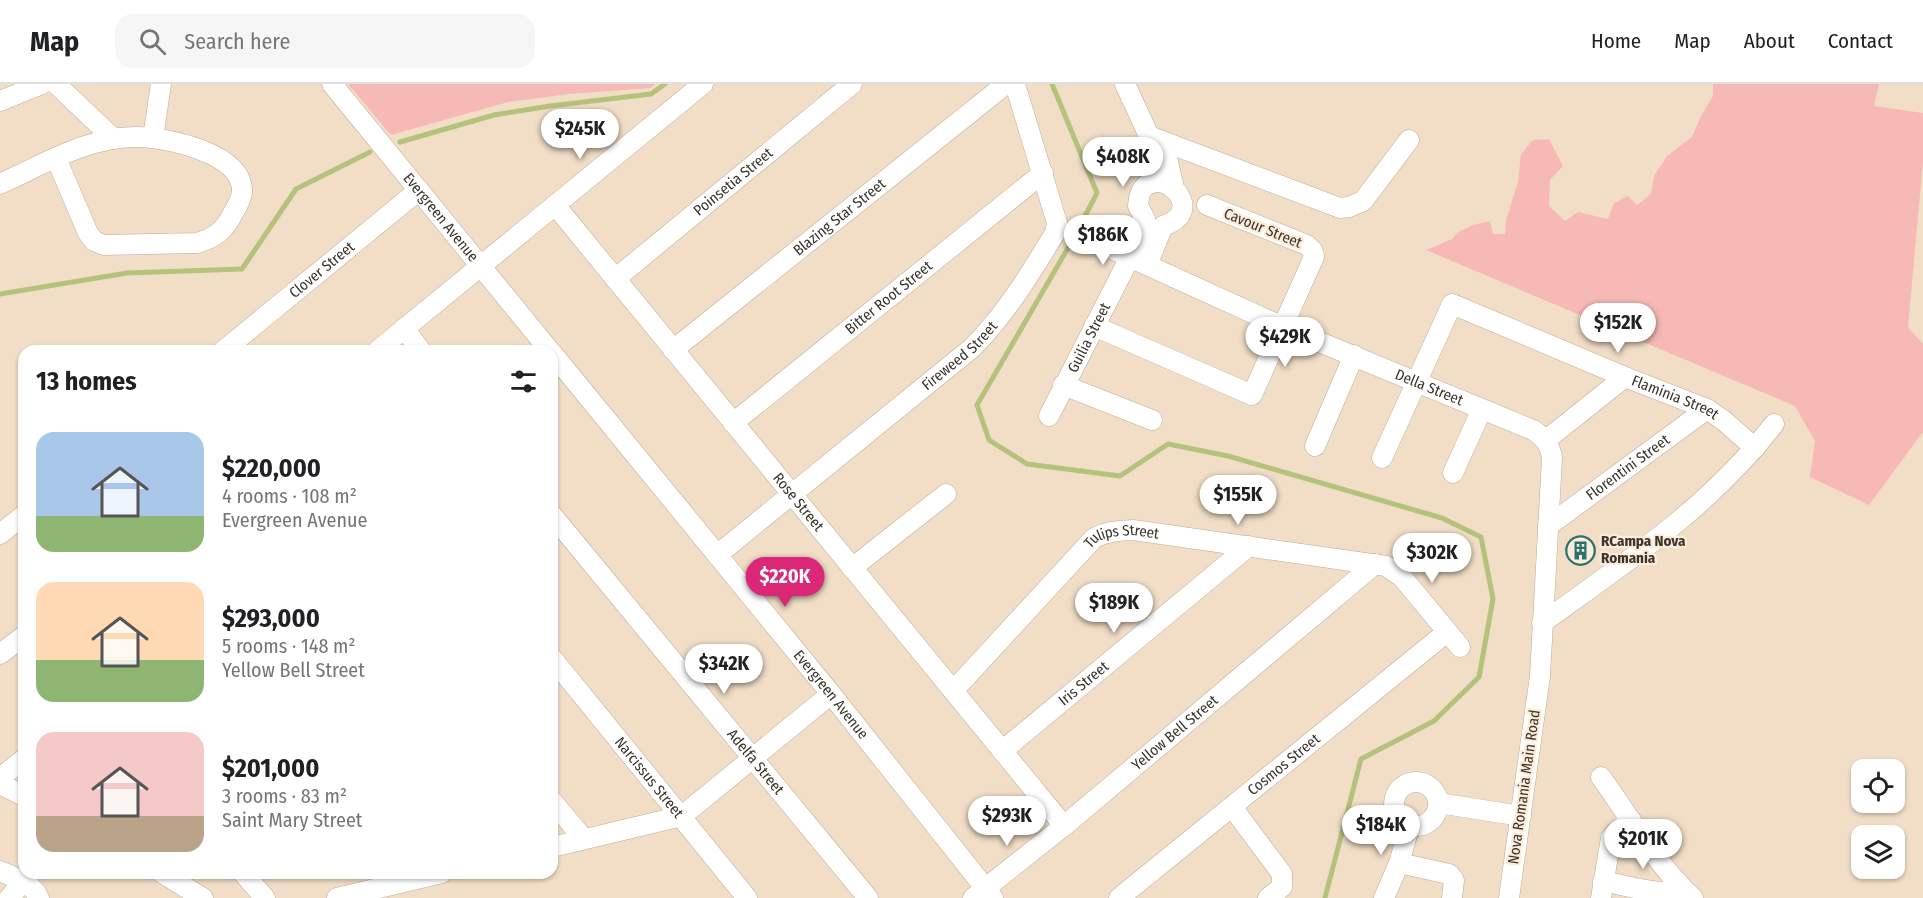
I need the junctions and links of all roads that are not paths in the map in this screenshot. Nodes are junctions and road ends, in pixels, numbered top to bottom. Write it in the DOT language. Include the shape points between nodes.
graph roads {
  1 [pos="42,84"];
  2 [pos="56,84"];
  3 [pos="161,84"];
  4 [pos="332,84"];
  5 [pos="703,84"];
  6 [pos="852,84"];
  7 [pos="1006,84"];
  8 [pos="1015,84"];
  9 [pos="1125,84"];
  10 [pos="0,101"];
  11 [pos="1149,136"];
  12 [pos="114,138"];
  13 [pos="153,138"];
  14 [pos="1409,140"];
  15 [pos="56,158"];
  16 [pos="1043,173"];
  17 [pos="1153,183"];
  18 [pos="0,184"];
  19 [pos="1174,188"];
  20 [pos="419,190"];
  21 [pos="555,205"];
  22 [pos="1207,205"];
  23 [pos="1092,240"];
  24 [pos="1138,261"];
  25 [pos="481,266"];
  26 [pos="615,279"];
  27 [pos="1094,326"];
  28 [pos="1283,327"];
  29 [pos="404,328"];
  30 [pos="230,345"];
  31 [pos="384,345"];
  32 [pos="417,345"];
  33 [pos="545,345"];
  34 [pos="673,350"];
  35 [pos="1354,355"];
  36 [pos="558,361"];
  37 [pos="1625,377"];
  38 [pos="1417,382"];
  39 [pos="1063,385"];
  40 [pos="1482,409"];
  41 [pos="1707,410"];
  42 [pos="1049,416"];
  43 [pos="1152,420"];
  44 [pos="733,423"];
  45 [pos="1774,424"];
  46 [pos="1546,440"];
  47 [pos="1315,446"];
  48 [pos="1755,448"];
  49 [pos="1382,458"];
  50 [pos="1452,473"];
  51 [pos="792,494"];
  52 [pos="946,494"];
  53 [pos="18,519"];
  54 [pos="558,522"];
  55 [pos="1548,526"];
  56 [pos="0,534"];
  57 [pos="1249,546"];
  58 [pos="717,555"];
  59 [pos="1375,564"];
  60 [pos="852,568"];
  61 [pos="1542,623"];
  62 [pos="18,640"];
  63 [pos="1453,640"];
  64 [pos="0,654"];
  65 [pos="558,665"];
  66 [pos="953,691"];
  67 [pos="831,694"];
  68 [pos="1002,751"];
  69 [pos="753,759"];
  70 [pos="18,764"];
  71 [pos="1601,777"];
  72 [pos="0,778"];
  73 [pos="0,784"];
  74 [pos="18,793"];
  75 [pos="1438,803"];
  76 [pos="1232,807"];
  77 [pos="558,808"];
  78 [pos="682,816"];
  79 [pos="1521,816"];
  80 [pos="1631,820"];
  81 [pos="1410,825"];
  82 [pos="1064,826"];
  83 [pos="583,838"];
  84 [pos="558,845"];
  85 [pos="1399,863"];
  86 [pos="0,871"];
  87 [pos="172,879"];
  88 [pos="248,879"];
  89 [pos="390,879"];
  90 [pos="372,881"];
  91 [pos="23,882"];
  92 [pos="1602,889"];
  93 [pos="1688,894"];
  94 [pos="984,895"];
  95 [pos="9,898"];
  96 [pos="39,898"];
  97 [pos="203,898"];
  98 [pos="265,898"];
  99 [pos="337,898"];
  100 [pos="747,898"];
  101 [pos="868,898"];
  102 [pos="1119,898"];
  103 [pos="1268,898"];
  104 [pos="1384,898"];
  105 [pos="1452,898"];
  106 [pos="1509,898"];
  1 -- 10 [label="street"];
  2 -- 12 [label="street"];
  3 -- 13 [label="street"];
  4 -- 20 [label="street, Evergreen Avenue"];
  5 -- 21 [label="street"];
  6 -- 26 [label="street, Poinsetia Street"];
  7 -- 34 [label="street, Blazing Star Street"];
  8 -- 16 [label="street, Fireweed Street"];
  9 -- 11 [label="street"];
  11 -- 14 [label="street" via="1340,208 1357,204 1368,196"];
  11 -- 17 [label="street"];
  11 -- 19 [label="street" via="1167,158"];
  12 -- 13 [label="street"];
  12 -- 15 [label="street"];
  13 -- 15 [label="street" via="215,155 240,180 238,204 225,227 210,240 113,246 94,241"];
  15 -- 18 [label="street"];
  16 -- 44 [label="street, Bitter Root Street"];
  16 -- 51 [label="street, Fireweed Street" via="1055,233 1002,315 972,348"];
  17 -- 19 [label="street" via="1167,183"];
  17 -- 24 [label="street" via="1139,198 1140,213 1145,219"];
  19 -- 24 [label="street" via="1181,199 1179,213 1162,225"];
  20 -- 25 [label="street, Evergreen Avenue"];
  20 -- 30 [label="street, Clover Street"];
  21 -- 25 [label="street"];
  21 -- 26 [label="street, Rose Street"];
  22 -- 28 [label="street, Cavour Street" via="1307,245 1313,251 1314,257"];
  23 -- 24 [label="street, Della Street"];
  24 -- 27 [label="street, Guilia Street"];
  24 -- 28 [label="street, Della Street"];
  25 -- 29 [label="street"];
  25 -- 33 [label="street, Evergreen Avenue"];
  26 -- 34 [label="street, Rose Street"];
  27 -- 28 [label="street" via="1252,395"];
  27 -- 39 [label="street, Guilia Street"];
  28 -- 35 [label="street, Della Street"];
  29 -- 31 [label="street"];
  29 -- 32 [label="street"];
  34 -- 44 [label="street, Rose Street"];
  35 -- 38 [label="street, Della Street"];
  35 -- 47 [label="street"];
  36 -- 58 [label="street, Evergreen Avenue"];
  37 -- 38 [label="street, Flaminia Street" via="1452,304"];
  37 -- 41 [label="street, Flaminia Street"];
  37 -- 46 [label="street"];
  38 -- 40 [label="street, Della Street"];
  38 -- 49 [label="street"];
  39 -- 42 [label="street, Guilia Street"];
  39 -- 43 [label="street"];
  40 -- 46 [label="street, Della Street" via="1533,430"];
  40 -- 50 [label="street"];
  41 -- 48 [label="street, Flaminia Street"];
  41 -- 55 [label="street, Florentini Street"];
  44 -- 51 [label="street, Rose Street"];
  45 -- 48 [label="street"];
  46 -- 55 [label="street" via="1552,458"];
  48 -- 61 [label="street" via="1681,521"];
  51 -- 58 [label="street, Fireweed Street"];
  51 -- 60 [label="street, Rose Street"];
  52 -- 60 [label="street"];
  53 -- 56 [label="street"];
  54 -- 69 [label="street, Adelfa Street"];
  55 -- 61 [label="street"];
  57 -- 59 [label="street, Tulips Street"];
  57 -- 66 [label="street, Tulips Street" via="1133,530 1103,533 1094,538"];
  57 -- 68 [label="street, Iris Street"];
  58 -- 67 [label="street, Evergreen Avenue"];
  59 -- 63 [label="street, Tulips Street" via="1402,577"];
  59 -- 82 [label="street, Yellow Bell Street"];
  60 -- 66 [label="street, Rose Street"];
  61 -- 79 [label="street, Nova Romania Main Road" via="1540,676"];
  62 -- 64 [label="street"];
  63 -- 76 [label="street, Cosmos Street"];
  65 -- 78 [label="street, Narcissus Street"];
  66 -- 68 [label="street, Rose Street"];
  67 -- 69 [label="street"];
  67 -- 94 [label="street, Evergreen Avenue"];
  68 -- 82 [label="street, Rose Street"];
  69 -- 78 [label="street"];
  69 -- 101 [label="street, Adelfa Street"];
  70 -- 72 [label="street"];
  71 -- 80 [label="street"];
  73 -- 74 [label="street"];
  75 -- 79 [label="street"];
  75 -- 81 [label="street" via="1426,823"];
  75 -- 81 [label="street" via="1428,786 1415,782 1402,786 1395,798 1395,811"];
  76 -- 102 [label="street, Cosmos Street"];
  76 -- 103 [label="street" via="1282,874 1281,887"];
  77 -- 83 [label="street"];
  78 -- 83 [label="street"];
  78 -- 100 [label="street, Narcissus Street"];
  79 -- 106 [label="street, Nova Romania Main Road"];
  80 -- 92 [label="street" via="1611,837"];
  80 -- 93 [label="street"];
  81 -- 85 [label="street"];
  82 -- 94 [label="street, Yellow Bell Street"];
  83 -- 84 [label="street"];
  85 -- 104 [label="street"];
  85 -- 105 [label="street" via="1449,874 1454,880"];
  86 -- 91 [label="street"];
  87 -- 97 [label="street"];
  88 -- 98 [label="street"];
  89 -- 90 [label="street"];
  90 -- 99 [label="street"];
  91 -- 95 [label="street"];
  91 -- 96 [label="street"];
  92 -- 93 [label="street"];
}
